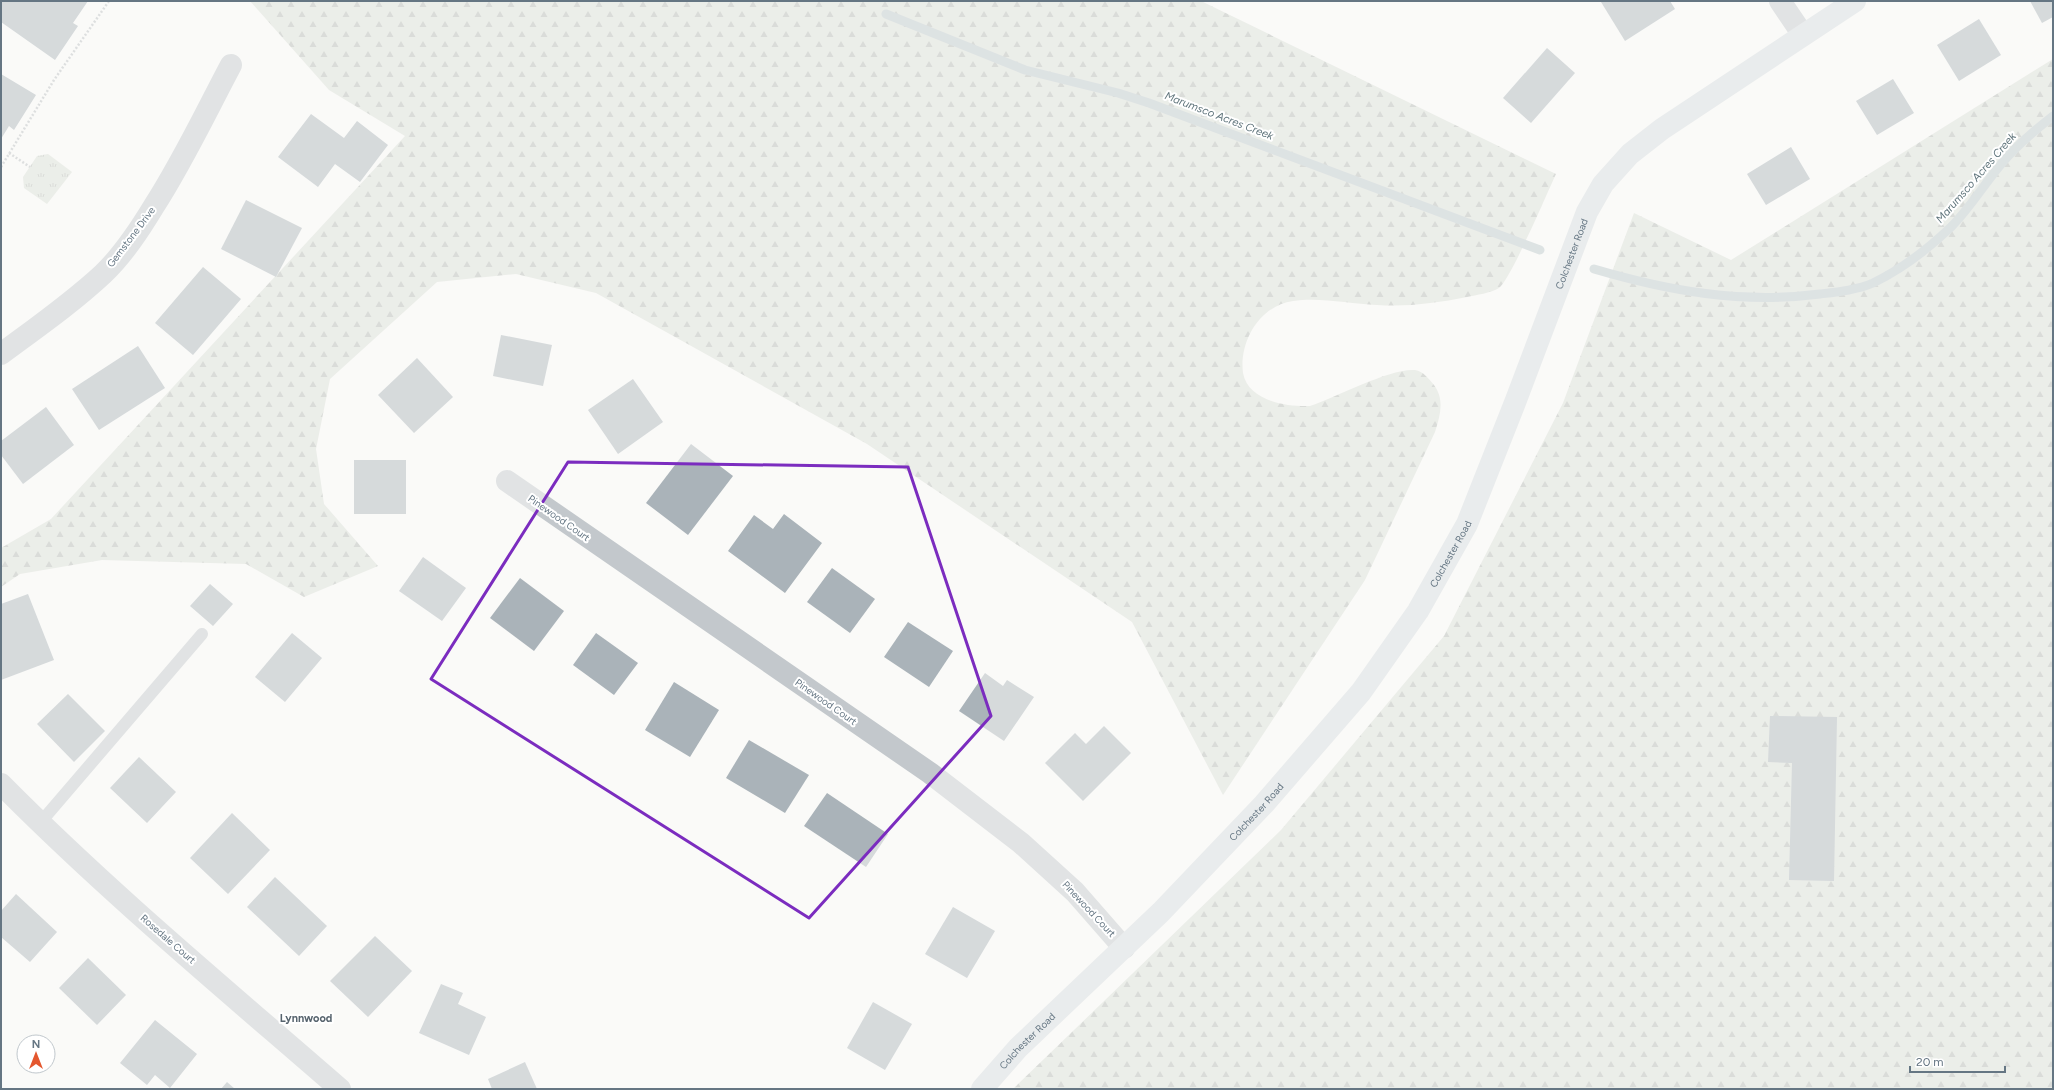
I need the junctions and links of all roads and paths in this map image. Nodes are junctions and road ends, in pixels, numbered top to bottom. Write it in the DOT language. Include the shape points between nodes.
graph roads {
  1 [pos="109,1"];
  2 [pos="1780,1"];
  3 [pos="1856,1"];
  4 [pos="1804,35"];
  5 [pos="231,65"];
  6 [pos="10,153"];
  7 [pos="1,167"];
  8 [pos="30,167"];
  9 [pos="1,354"];
  10 [pos="507,482"];
  11 [pos="202,634"];
  12 [pos="1,784"];
  13 [pos="40,823"];
  14 [pos="1124,948"];
  15 [pos="340,1089"];
  16 [pos="982,1089"];
  1 -- 6 [label="path" via="54,80"];
  2 -- 4 [label="street"];
  3 -- 4 [label="street, Colchester Road"];
  4 -- 14 [label="street, Colchester Road" via="1662,129 1630,154 1604,184 1587,212 1467,524 1418,611 1360,692 1264,804 1190,883"];
  5 -- 9 [label="street, Gemstone Drive" via="183,159 141,228 104,273 78,296"];
  6 -- 7 [label="path"];
  6 -- 8 [label="path"];
  10 -- 14 [label="street, Pinewood Court" via="930,773 1026,848 1076,892"];
  11 -- 13 [label="lane"];
  12 -- 13 [label="street, Rosedale Court"];
  13 -- 15 [label="street, Rosedale Court" via="126,903"];
  14 -- 16 [label="street, Colchester Road" via="1018,1048"];
}
